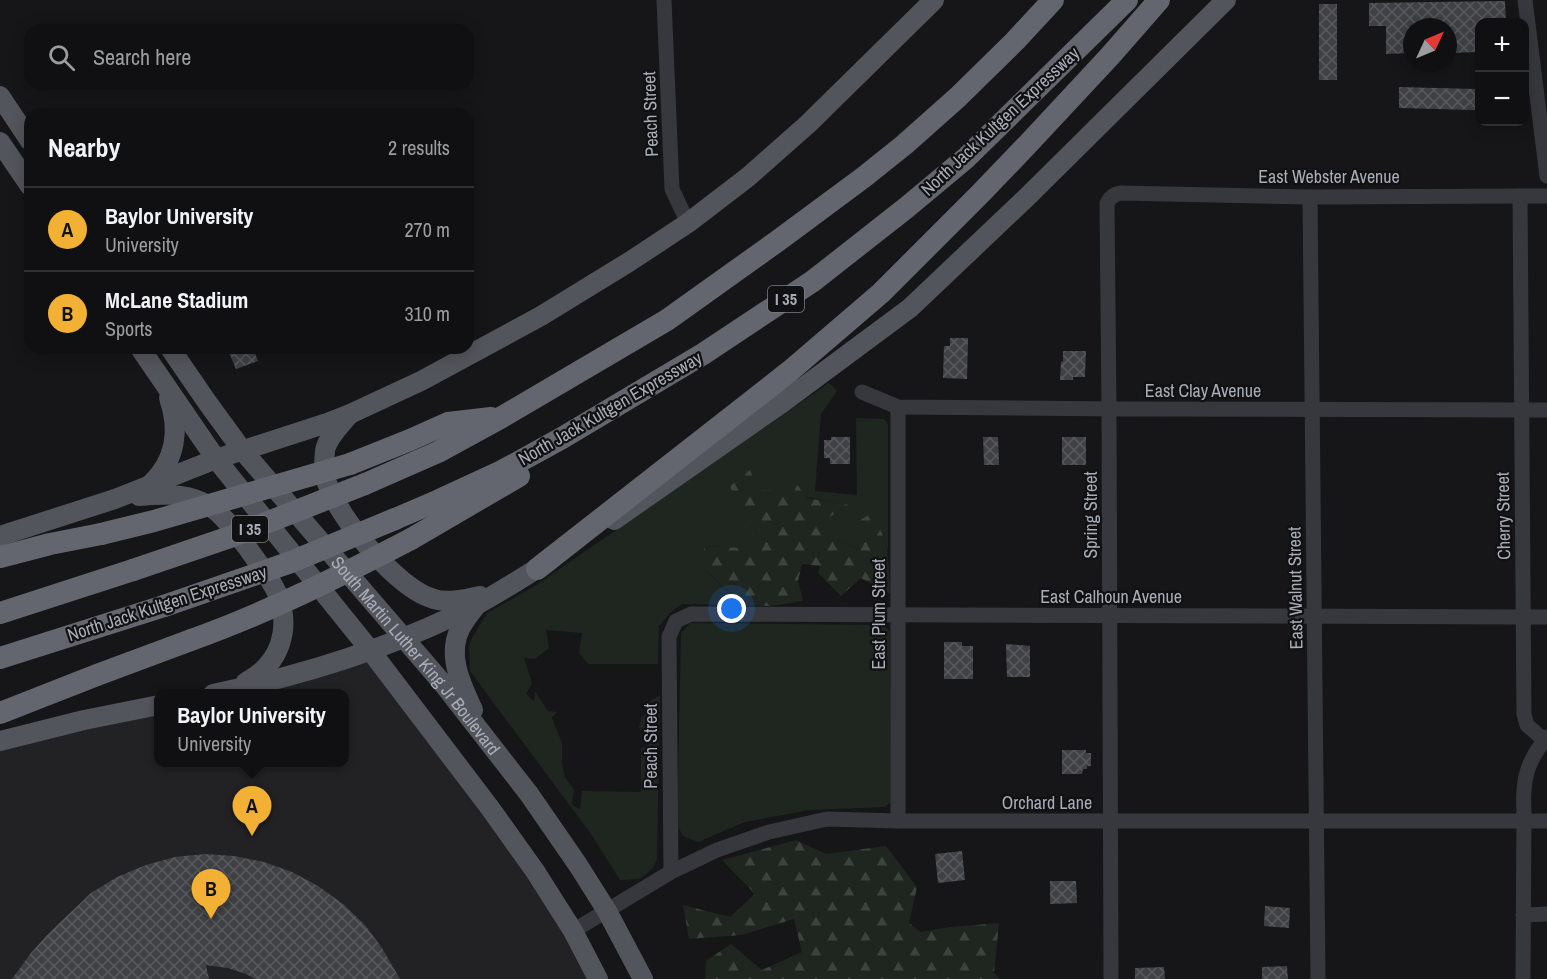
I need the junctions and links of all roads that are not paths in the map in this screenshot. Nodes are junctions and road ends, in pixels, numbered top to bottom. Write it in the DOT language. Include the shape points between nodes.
graph roads {
  1 [pos="664,0"];
  2 [pos="1226,0"];
  3 [pos="1525,0"];
  4 [pos="1052,1"];
  5 [pos="1125,1"];
  6 [pos="1158,2"];
  7 [pos="928,5"];
  8 [pos="0,96"];
  9 [pos="24,132"];
  10 [pos="0,142"];
  11 [pos="1547,176"];
  12 [pos="24,177"];
  13 [pos="1112,196"];
  14 [pos="1520,196"];
  15 [pos="1547,196"];
  16 [pos="1310,197"];
  17 [pos="688,223"];
  18 [pos="474,353"];
  19 [pos="144,354"];
  20 [pos="174,354"];
  21 [pos="471,354"];
  22 [pos="703,354"];
  23 [pos="164,384"];
  24 [pos="862,392"];
  25 [pos="898,407"];
  26 [pos="1109,409"];
  27 [pos="1312,410"];
  28 [pos="1521,410"];
  29 [pos="1547,410"];
  30 [pos="350,414"];
  31 [pos="502,417"];
  32 [pos="242,450"];
  33 [pos="216,459"];
  34 [pos="149,485"];
  35 [pos="115,499"];
  36 [pos="0,536"];
  37 [pos="0,557"];
  38 [pos="537,569"];
  39 [pos="516,582"];
  40 [pos="476,605"];
  41 [pos="0,613"];
  42 [pos="898,614"];
  43 [pos="1110,616"];
  44 [pos="1314,616"];
  45 [pos="1523,617"];
  46 [pos="1547,617"];
  47 [pos="676,621"];
  48 [pos="403,638"];
  49 [pos="370,650"];
  50 [pos="0,658"];
  51 [pos="233,689"];
  52 [pos="154,706"];
  53 [pos="0,713"];
  54 [pos="485,736"];
  55 [pos="1546,738"];
  56 [pos="0,741"];
  57 [pos="898,821"];
  58 [pos="1316,821"];
  59 [pos="1547,821"];
  60 [pos="1110,822"];
  61 [pos="1524,822"];
  62 [pos="670,872"];
  63 [pos="607,910"];
  64 [pos="1547,914"];
  65 [pos="1523,915"];
  66 [pos="573,931"];
  67 [pos="598,979"];
  68 [pos="643,979"];
  69 [pos="1111,979"];
  70 [pos="1318,979"];
  71 [pos="1524,979"];
  1 -- 17 [label="street, Peach Street" via="672,189"];
  2 -- 38 [label="main road" via="910,308 622,516"];
  3 -- 11 [label="street"];
  4 -- 31 [label="highway, I 35" via="958,97 864,177 667,321"];
  5 -- 22 [label="highway, North Jack Kultgen Expressway / I 35" via="973,152 915,201 813,281"];
  6 -- 38 [label="highway" via="1028,144 881,293 790,371"];
  7 -- 17 [label="main road" via="808,124"];
  8 -- 9 [label="main road"];
  10 -- 12 [label="main road"];
  13 -- 16 [label="street, East Webster Avenue" via="1121,193"];
  13 -- 26 [label="street, Spring Street" via="1107,203"];
  14 -- 15 [label="street, East Webster Avenue"];
  14 -- 16 [label="street, East Webster Avenue"];
  14 -- 28 [label="street, Cherry Street"];
  16 -- 27 [label="street, East Walnut Street"];
  17 -- 18 [label="main road" via="541,316"];
  19 -- 23 [label="main road, South Martin Luther King Jr Boulevard"];
  20 -- 32 [label="main road, South Martin Luther King Jr Boulevard"];
  21 -- 30 [label="main road"];
  22 -- 50 [label="highway, North Jack Kultgen Expressway / I 35, bridge" via="581,428 437,501 291,562"];
  22 -- 53 [label="highway, bridge" via="496,490 340,576 250,617"];
  23 -- 33 [label="main road, South Martin Luther King Jr Boulevard"];
  23 -- 34 [label="main road" via="175,436 168,462"];
  24 -- 25 [label="street, East Clay Avenue"];
  25 -- 26 [label="street, East Clay Avenue"];
  25 -- 42 [label="street, East Plum Street"];
  26 -- 27 [label="street, East Clay Avenue"];
  26 -- 43 [label="street, Spring Street"];
  27 -- 28 [label="street, East Clay Avenue"];
  27 -- 44 [label="street, East Walnut Street"];
  28 -- 29 [label="street, East Clay Avenue"];
  28 -- 45 [label="street, Cherry Street"];
  30 -- 32 [label="main road"];
  30 -- 39 [label="main road" via="325,450 326,482 350,525 389,570 415,591 436,600 487,595"];
  31 -- 37 [label="highway, bridge" via="448,423 351,464 154,521"];
  31 -- 41 [label="highway, I 35, bridge" via="438,453 230,537"];
  32 -- 33 [label="main road"];
  32 -- 48 [label="main road, South Martin Luther King Jr Boulevard"];
  33 -- 34 [label="main road"];
  33 -- 49 [label="main road, South Martin Luther King Jr Boulevard"];
  34 -- 35 [label="main road"];
  35 -- 36 [label="main road"];
  35 -- 51 [label="main road" via="162,494 202,502 228,523 260,565 277,593 284,619 283,636 267,667"];
  38 -- 39 [label="main road"];
  39 -- 40 [label="main road"];
  40 -- 48 [label="main road"];
  40 -- 54 [label="main road" via="460,628 454,646 455,662"];
  42 -- 43 [label="street, East Calhoun Avenue"];
  42 -- 47 [label="street, East Calhoun Avenue" via="692,614"];
  42 -- 57 [label="street, East Plum Street"];
  43 -- 44 [label="street, East Calhoun Avenue"];
  43 -- 60 [label="street, Spring Street"];
  44 -- 45 [label="street, East Calhoun Avenue"];
  44 -- 58 [label="street, East Walnut Street"];
  45 -- 46 [label="street, East Calhoun Avenue"];
  45 -- 55 [label="street, Cherry Street" via="1524,714 1527,725"];
  47 -- 62 [label="street, Peach Street" via="669,637"];
  48 -- 49 [label="main road"];
  48 -- 54 [label="main road, South Martin Luther King Jr Boulevard"];
  49 -- 51 [label="main road"];
  49 -- 66 [label="main road, South Martin Luther King Jr Boulevard" via="490,808"];
  52 -- 56 [label="main road"];
  54 -- 63 [label="main road, South Martin Luther King Jr Boulevard" via="542,812"];
  55 -- 61 [label="street, Cherry Street" via="1525,778"];
  57 -- 60 [label="street, Orchard Lane"];
  57 -- 62 [label="street, Orchard Lane" via="827,819 769,832"];
  58 -- 60 [label="street, Orchard Lane"];
  58 -- 61 [label="street, Orchard Lane"];
  58 -- 70 [label="street, East Walnut Street"];
  59 -- 61 [label="street, Orchard Lane"];
  60 -- 69 [label="street, Spring Street"];
  61 -- 65 [label="street, Cherry Street"];
  62 -- 63 [label="street, Orchard Lane"];
  63 -- 66 [label="street, Orchard Lane"];
  63 -- 68 [label="main road, South Martin Luther King Jr Boulevard"];
  64 -- 65 [label="street"];
  65 -- 71 [label="street, Cherry Street"];
  66 -- 67 [label="main road, South Martin Luther King Jr Boulevard"];
}
